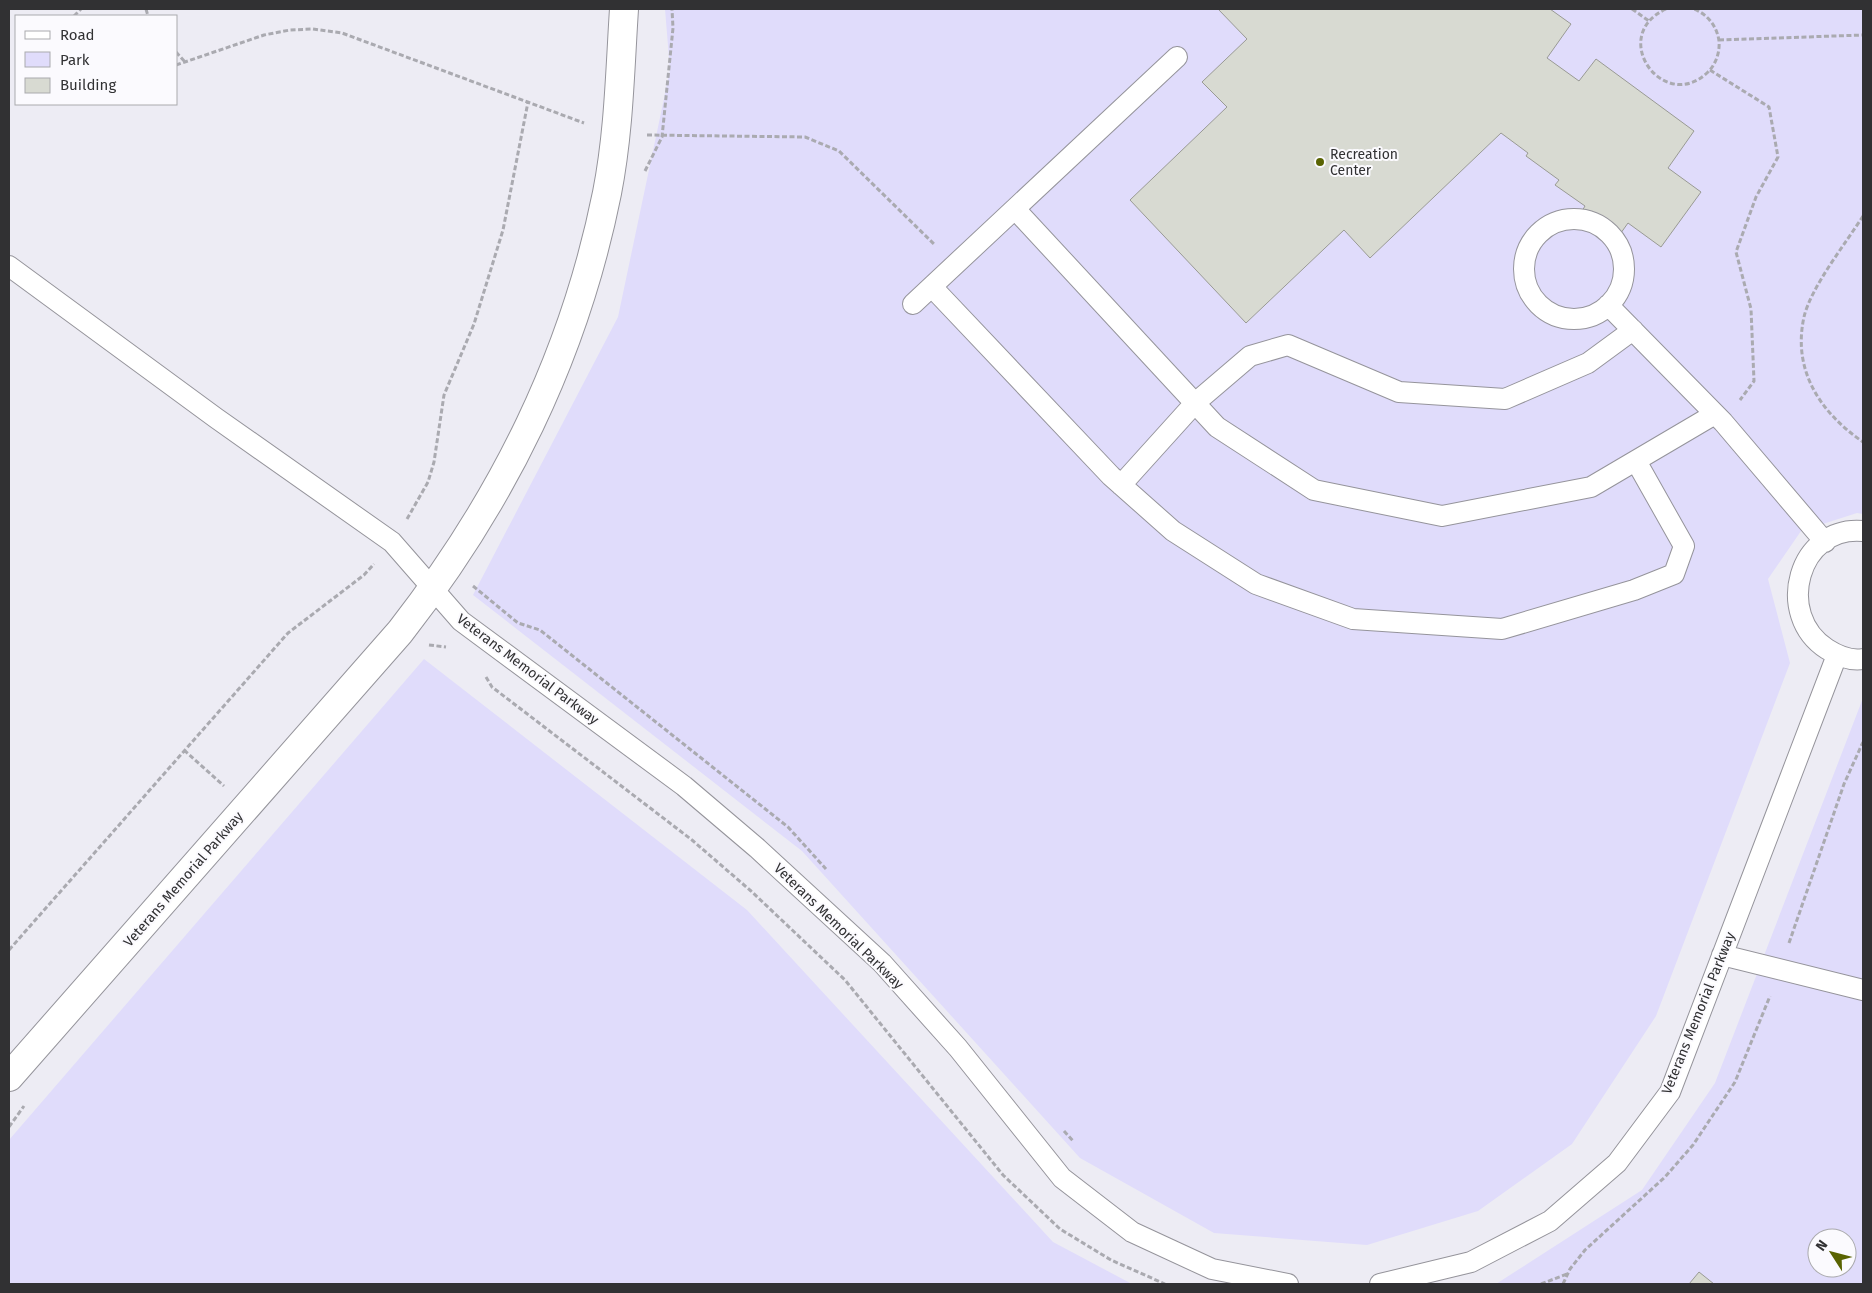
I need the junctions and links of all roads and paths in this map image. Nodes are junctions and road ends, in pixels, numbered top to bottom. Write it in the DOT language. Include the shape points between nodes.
graph roads {
  1 [pos="624,9"];
  2 [pos="672,9"];
  3 [pos="1632,9"];
  4 [pos="1666,9"];
  5 [pos="1694,9"];
  6 [pos="1649,21"];
  7 [pos="1863,35"];
  8 [pos="1719,40"];
  9 [pos="178,54"];
  10 [pos="1177,57"];
  11 [pos="185,62"];
  12 [pos="178,64"];
  13 [pos="1710,70"];
  14 [pos="528,102"];
  15 [pos="588,125"];
  16 [pos="644,135"];
  17 [pos="662,137"];
  18 [pos="641,178"];
  19 [pos="1015,209"];
  20 [pos="1863,216"];
  21 [pos="956,264"];
  22 [pos="9,266"];
  23 [pos="932,286"];
  24 [pos="913,304"];
  25 [pos="1608,305"];
  26 [pos="1632,330"];
  27 [pos="1195,403"];
  28 [pos="1719,418"];
  29 [pos="1863,442"];
  30 [pos="1636,461"];
  31 [pos="1121,485"];
  32 [pos="1863,531"];
  33 [pos="392,542"];
  34 [pos="1825,542"];
  35 [pos="474,581"];
  36 [pos="433,587"];
  37 [pos="422,648"];
  38 [pos="447,648"];
  39 [pos="1837,655"];
  40 [pos="1863,659"];
  41 [pos="484,674"];
  42 [pos="1863,742"];
  43 [pos="184,750"];
  44 [pos="226,788"];
  45 [pos="828,871"];
  46 [pos="9,950"];
  47 [pos="1722,955"];
  48 [pos="1780,970"];
  49 [pos="1863,990"];
  50 [pos="9,1077"];
  51 [pos="28,1100"];
  52 [pos="9,1126"];
  53 [pos="1061,1128"];
  54 [pos="1074,1142"];
  55 [pos="1568,1274"];
  56 [pos="1165,1284"];
  57 [pos="1288,1284"];
  58 [pos="1380,1284"];
  59 [pos="1541,1284"];
  60 [pos="1563,1284"];
  1 -- 36 [label="street, Veterans Memorial Parkway" via="616,133 607,193 567,339 550,384 516,452 487,505"];
  2 -- 17 [label="path"];
  3 -- 6 [label="path"];
  4 -- 6 [label="path"];
  5 -- 8 [label="path" via="1707,17"];
  6 -- 13 [label="path" via="1641,42 1642,53 1652,72 1660,79 1670,83 1693,82"];
  7 -- 8 [label="path"];
  8 -- 13 [label="path" via="1716,60"];
  9 -- 11 [label="path"];
  10 -- 19 [label="lane"];
  11 -- 12 [label="path"];
  11 -- 14 [label="path" via="264,35 313,29 342,33"];
  13 -- 28 [label="path" via="1769,107 1778,157 1756,197 1736,252 1751,309 1754,381"];
  14 -- 15 [label="path"];
  14 -- 33 [label="path" via="503,230 474,324 444,395 428,482"];
  16 -- 17 [label="path"];
  17 -- 18 [label="path"];
  17 -- 21 [label="path" via="805,138 839,151"];
  19 -- 21 [label="lane"];
  19 -- 27 [label="lane"];
  20 -- 29 [label="path" via="1818,286 1804,316 1800,350 1808,382 1825,410"];
  21 -- 23 [label="lane"];
  22 -- 33 [label="lane"];
  23 -- 24 [label="lane"];
  23 -- 31 [label="lane"];
  25 -- 25 [label="lane" via="1620,287 1624,270 1623,257 1616,242 1604,229 1583,219 1565,219 1551,224 1537,235 1527,251 1524,268 1533,298 1545,310 1576,319 1594,314"];
  25 -- 26 [label="lane"];
  26 -- 27 [label="lane" via="1588,363 1505,399 1399,392 1288,345 1250,356"];
  26 -- 28 [label="lane"];
  27 -- 30 [label="lane" via="1217,427 1314,490 1442,516 1591,487"];
  27 -- 31 [label="lane"];
  28 -- 30 [label="lane"];
  28 -- 34 [label="lane"];
  30 -- 31 [label="lane" via="1684,546 1674,574 1634,590 1502,629 1353,619 1256,584 1172,531"];
  32 -- 34 [label="lane" via="1842,534"];
  33 -- 36 [label="lane"];
  33 -- 43 [label="path" via="364,575 288,633"];
  34 -- 39 [label="lane" via="1808,558 1798,579 1797,602 1803,625 1817,643"];
  35 -- 45 [label="path" via="472,587 518,623 540,630 788,827"];
  36 -- 50 [label="street, Veterans Memorial Parkway" via="400,632"];
  36 -- 57 [label="lane, Veterans Memorial Parkway" via="461,621 684,786 882,963 958,1048 1062,1178 1132,1232 1212,1269"];
  37 -- 38 [label="path" via="428,645"];
  39 -- 40 [label="lane"];
  39 -- 47 [label="lane, Veterans Memorial Parkway"];
  41 -- 56 [label="path" via="492,687 692,840 838,973 1003,1175 1060,1229 1112,1260"];
  42 -- 48 [label="path" via="1844,784"];
  43 -- 44 [label="path"];
  43 -- 46 [label="path"];
  47 -- 48 [label="lane"];
  47 -- 58 [label="lane, Veterans Memorial Parkway" via="1670,1092 1617,1164 1550,1221 1471,1262"];
  48 -- 49 [label="lane"];
  48 -- 55 [label="path" via="1736,1082 1665,1178 1585,1250"];
  51 -- 52 [label="path"];
  53 -- 54 [label="path"];
  55 -- 59 [label="path"];
  55 -- 60 [label="path"];
}
